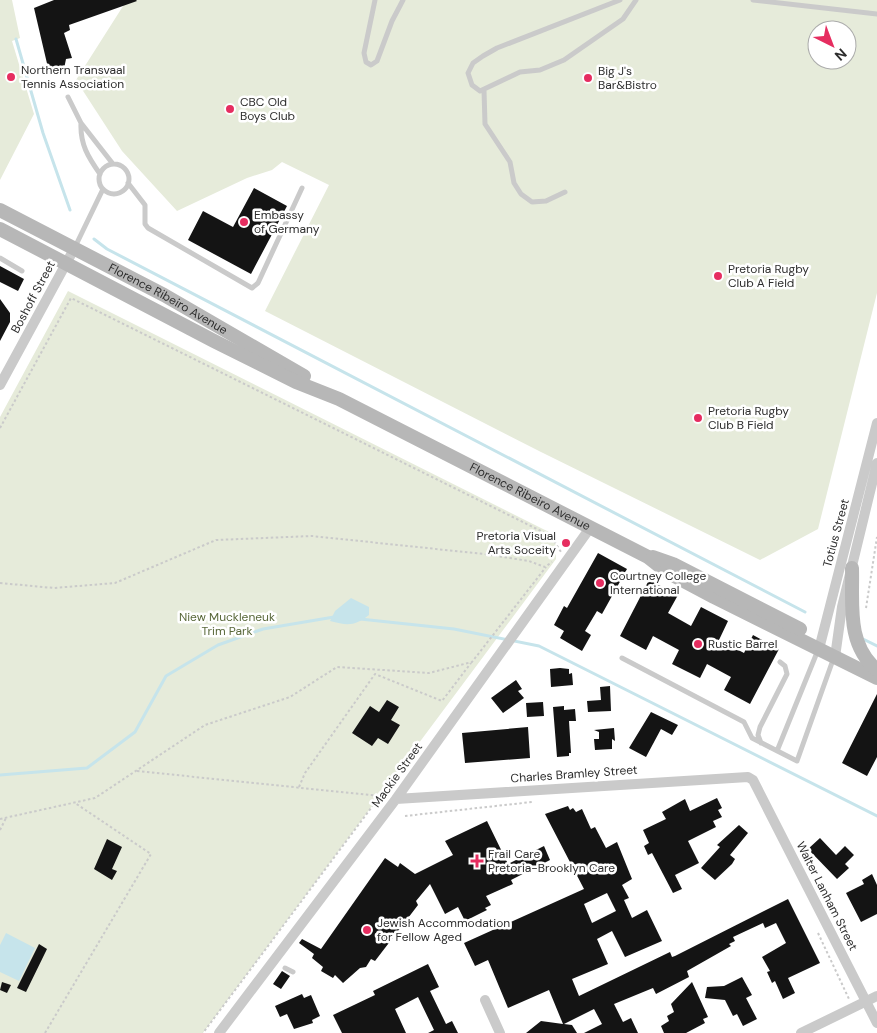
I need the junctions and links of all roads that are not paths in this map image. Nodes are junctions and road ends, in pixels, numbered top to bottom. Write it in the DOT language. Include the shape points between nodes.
graph roads {
  1 [pos="375,0"];
  2 [pos="403,0"];
  3 [pos="620,0"];
  4 [pos="636,0"];
  5 [pos="753,0"];
  6 [pos="877,14"];
  7 [pos="484,90"];
  8 [pos="68,97"];
  9 [pos="80,123"];
  10 [pos="113,164"];
  11 [pos="100,174"];
  12 [pos="128,183"];
  13 [pos="302,188"];
  14 [pos="103,189"];
  15 [pos="566,192"];
  16 [pos="0,210"];
  17 [pos="0,229"];
  18 [pos="74,249"];
  19 [pos="0,258"];
  20 [pos="66,263"];
  21 [pos="22,271"];
  22 [pos="0,384"];
  23 [pos="331,395"];
  24 [pos="877,423"];
  25 [pos="877,463"];
  26 [pos="590,528"];
  27 [pos="852,568"];
  28 [pos="820,645"];
  29 [pos="836,652"];
  30 [pos="622,658"];
  31 [pos="780,662"];
  32 [pos="877,670"];
  33 [pos="877,678"];
  34 [pos="762,744"];
  35 [pos="777,751"];
  36 [pos="753,780"];
  37 [pos="396,799"];
  38 [pos="285,968"];
  39 [pos="293,972"];
  40 [pos="877,996"];
  41 [pos="485,1000"];
  42 [pos="867,1001"];
  43 [pos="877,1023"];
  44 [pos="219,1033"];
  45 [pos="500,1033"];
  46 [pos="801,1033"];
  1 -- 2 [label="lane" via="364,53 366,62 371,65 377,61"];
  3 -- 7 [label="lane" via="482,56 470,67 468,77 474,88"];
  4 -- 7 [label="lane" via="623,19 564,60 540,70 520,72"];
  5 -- 6 [label="lane"];
  7 -- 15 [label="lane" via="485,124 510,162 514,183 521,194 532,202 546,201"];
  8 -- 9 [label="lane"];
  9 -- 10 [label="lane"];
  9 -- 11 [label="lane" via="84,151"];
  10 -- 11 [label="lane" via="106,166"];
  10 -- 12 [label="lane" via="125,169"];
  11 -- 14 [label="lane"];
  12 -- 13 [label="lane" via="145,205 148,228 252,288 258,283"];
  12 -- 14 [label="lane" via="117,193"];
  14 -- 18 [label="lane"];
  16 -- 18 [label="main road, Florence Ribeiro Avenue"];
  17 -- 20 [label="main road, Florence Ribeiro Avenue"];
  18 -- 20 [label="street, Boshoff Street"];
  18 -- 23 [label="main road, Florence Ribeiro Avenue" via="164,295"];
  19 -- 21 [label="lane"];
  20 -- 22 [label="street, Boshoff Street"];
  20 -- 23 [label="main road, Florence Ribeiro Avenue" via="296,382"];
  23 -- 26 [label="main road, Florence Ribeiro Avenue"];
  24 -- 28 [label="street, Totius Street"];
  25 -- 27 [label="street, Totius Street"];
  26 -- 28 [label="main road, Florence Ribeiro Avenue" via="648,557 661,558 673,564"];
  26 -- 37 [label="street, Mackie Street"];
  27 -- 29 [label="street, Totius Street" via="842,607"];
  27 -- 32 [label="main road" via="854,631 863,655"];
  28 -- 29 [label="main road, Florence Ribeiro Avenue"];
  28 -- 35 [label="lane"];
  29 -- 32 [label="main road, Florence Ribeiro Avenue"];
  29 -- 33 [label="main road, Florence Ribeiro Avenue"];
  29 -- 35 [label="lane" via="797,761"];
  30 -- 34 [label="lane" via="744,722 752,738"];
  31 -- 34 [label="lane" via="788,670 760,727 758,735"];
  34 -- 35 [label="lane"];
  36 -- 37 [label="street, Charles Bramley Street" via="740,776"];
  36 -- 42 [label="street, Walter Lanham Street"];
  37 -- 44 [label="street, Mackie Street"];
  38 -- 39 [label="lane"];
  40 -- 42 [label="street"];
  41 -- 45 [label="street"];
  42 -- 43 [label="street, Walter Lanham Street"];
  42 -- 46 [label="street"];
}
